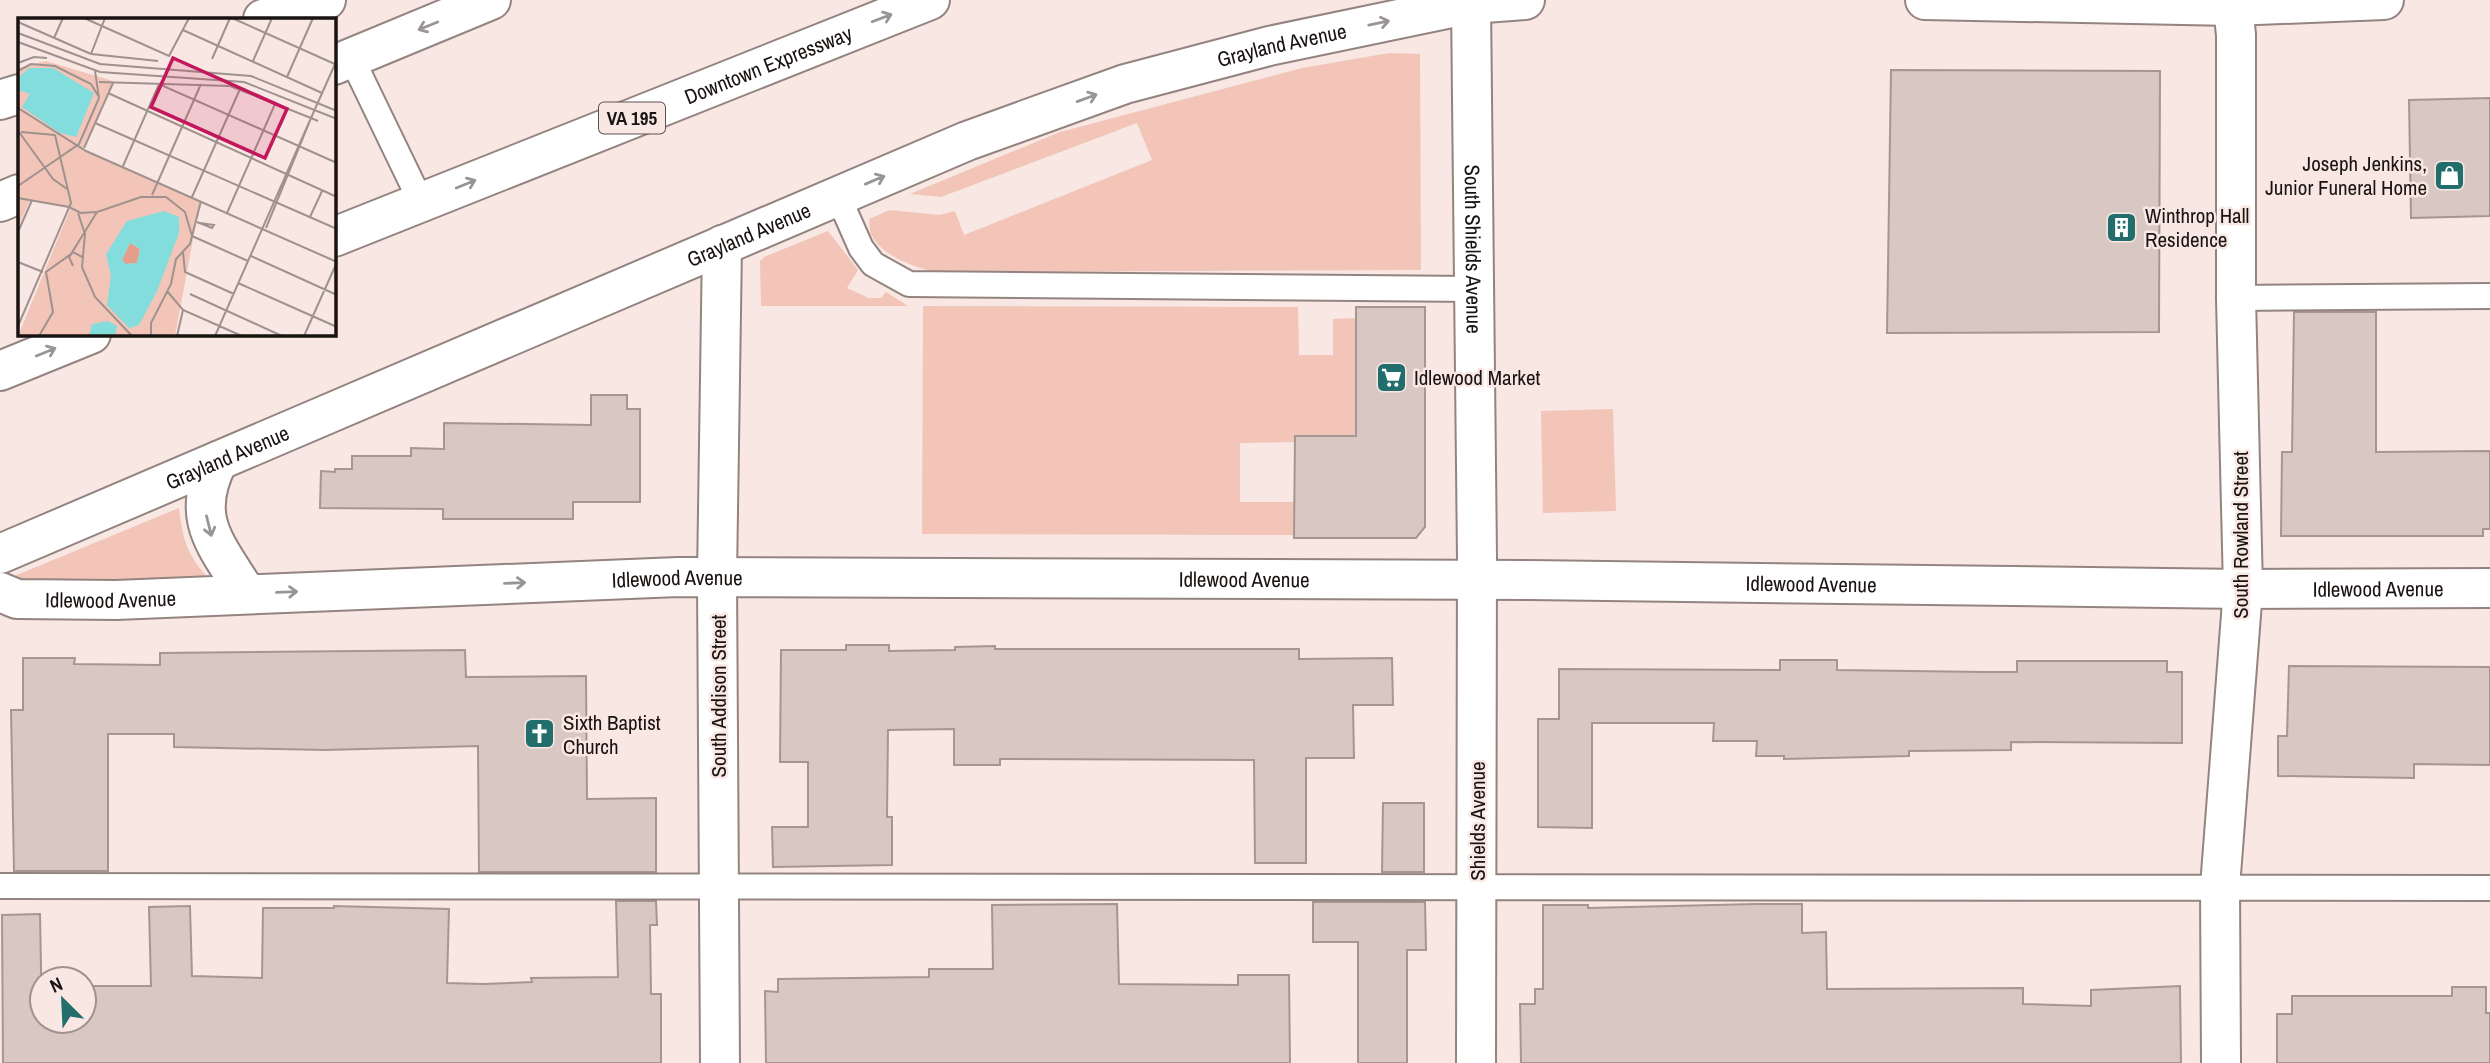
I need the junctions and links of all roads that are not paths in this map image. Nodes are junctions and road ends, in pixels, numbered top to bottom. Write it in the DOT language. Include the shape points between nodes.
graph roads {
  1 [pos="326,0"];
  2 [pos="491,0"];
  3 [pos="930,0"];
  4 [pos="1525,0"];
  5 [pos="1925,0"];
  6 [pos="2384,0"];
  7 [pos="1471,4"];
  8 [pos="2234,6"];
  9 [pos="266,18"];
  10 [pos="343,61"];
  11 [pos="18,94"];
  12 [pos="0,100"];
  13 [pos="18,194"];
  14 [pos="838,196"];
  15 [pos="0,202"];
  16 [pos="421,202"];
  17 [pos="336,236"];
  18 [pos="722,245"];
  19 [pos="1475,289"];
  20 [pos="2490,296"];
  21 [pos="2236,298"];
  22 [pos="86,336"];
  23 [pos="0,371"];
  24 [pos="218,461"];
  25 [pos="0,554"];
  26 [pos="717,577"];
  27 [pos="1477,580"];
  28 [pos="2490,588"];
  29 [pos="2243,589"];
  30 [pos="0,592"];
  31 [pos="246,593"];
  32 [pos="0,886"];
  33 [pos="719,887"];
  34 [pos="1476,887"];
  35 [pos="2220,887"];
  36 [pos="2490,888"];
  37 [pos="720,1063"];
  38 [pos="1476,1063"];
  39 [pos="2221,1063"];
  1 -- 9 [label="main road"];
  2 -- 10 [label="main road, one-way"];
  16 -- 3 [label="main road, Downtown Expressway / VA 195, one-way"];
  4 -- 7 [label="main road, Grayland Avenue"];
  5 -- 8 [label="main road"];
  6 -- 8 [label="main road"];
  14 -- 7 [label="main road, Grayland Avenue, one-way" via="967,141 1125,84 1269,46"];
  7 -- 19 [label="main road, South Shields Avenue"];
  8 -- 21 [label="main road, South Rowland Street"];
  10 -- 16 [label="lane"];
  11 -- 12 [label="main road"];
  13 -- 15 [label="main road"];
  14 -- 18 [label="main road, Grayland Avenue"];
  14 -- 19 [label="lane" via="873,264 909,284"];
  16 -- 17 [label="main road, Downtown Expressway / VA 195"];
  18 -- 24 [label="main road, Grayland Avenue"];
  18 -- 26 [label="main road, South Addison Street"];
  19 -- 27 [label="main road, South Shields Avenue"];
  20 -- 21 [label="lane"];
  21 -- 29 [label="main road, South Rowland Street"];
  23 -- 22 [label="main road, one-way"];
  24 -- 25 [label="main road, Grayland Avenue"];
  24 -- 31 [label="main road, one-way" via="207,484 206,520"];
  26 -- 27 [label="main road, Idlewood Avenue"];
  31 -- 26 [label="main road, Idlewood Avenue, one-way"];
  26 -- 33 [label="main road, South Addison Street"];
  27 -- 29 [label="main road, Idlewood Avenue"];
  27 -- 34 [label="main road, Shields Avenue"];
  28 -- 29 [label="main road, Idlewood Avenue"];
  29 -- 35 [label="main road, South Rowland Street"];
  30 -- 31 [label="main road, Idlewood Avenue" via="17,599 116,600"];
  32 -- 33 [label="lane"];
  33 -- 34 [label="lane"];
  33 -- 37 [label="main road, South Addison Street"];
  34 -- 35 [label="lane"];
  34 -- 38 [label="main road, Shields Avenue"];
  35 -- 36 [label="lane"];
  35 -- 39 [label="main road, South Rowland Street"];
}
